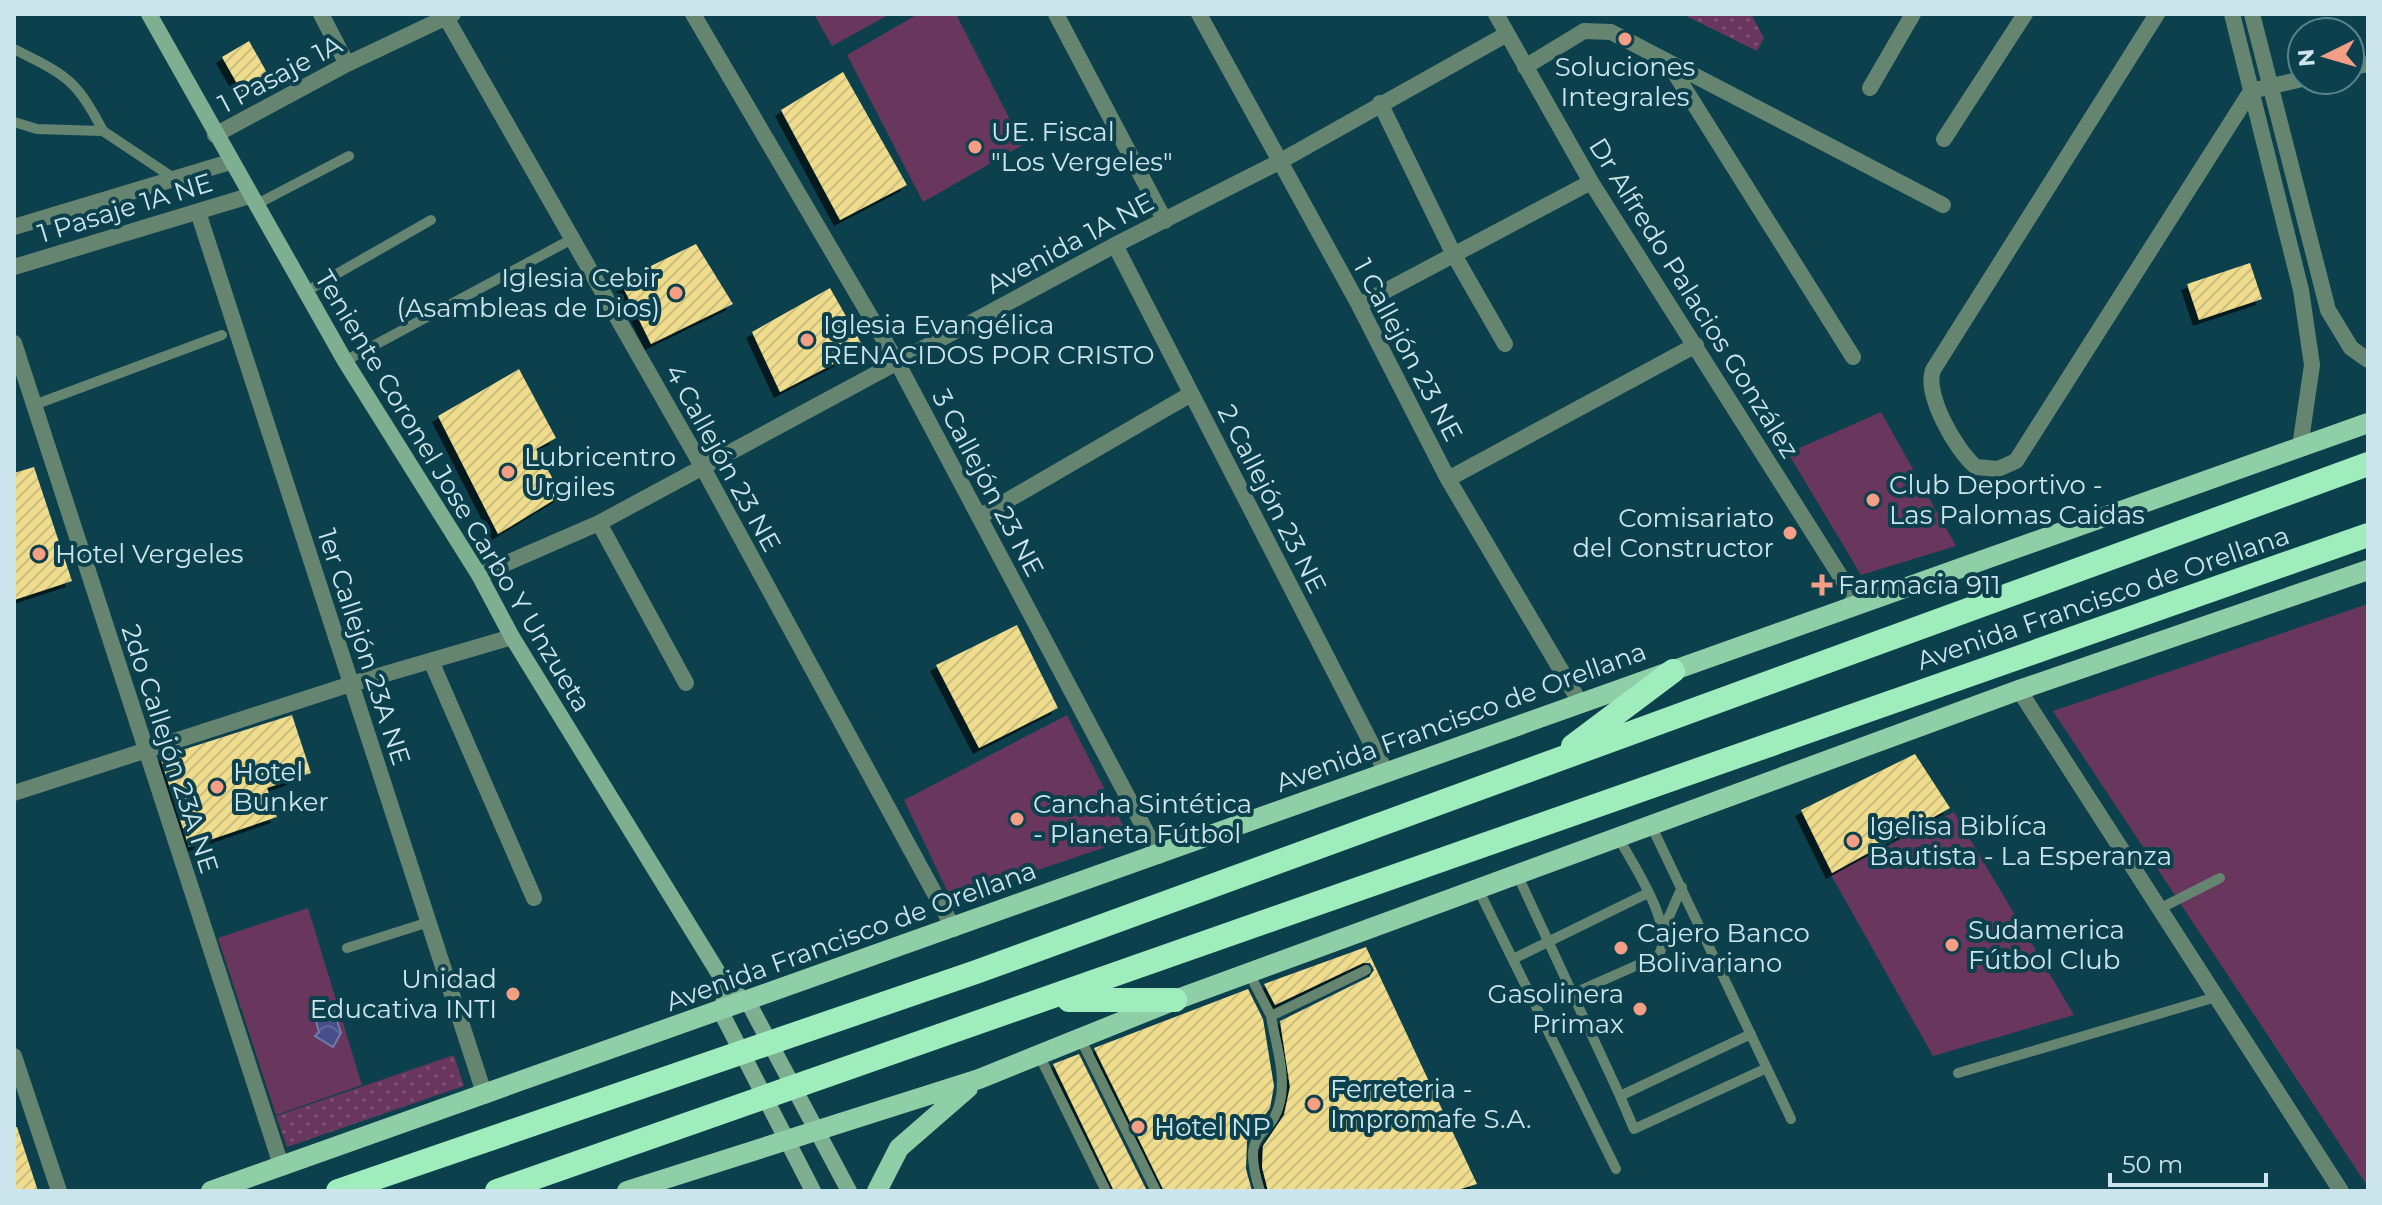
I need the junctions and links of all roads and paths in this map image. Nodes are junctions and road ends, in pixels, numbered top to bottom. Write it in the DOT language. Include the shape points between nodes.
graph roads {
  1 [pos="149,14"];
  2 [pos="321,14"];
  3 [pos="693,14"];
  4 [pos="1056,14"];
  5 [pos="1199,14"];
  6 [pos="1496,14"];
  7 [pos="1913,14"];
  8 [pos="2025,14"];
  9 [pos="2157,14"];
  10 [pos="2232,14"];
  11 [pos="2252,14"];
  12 [pos="448,15"];
  13 [pos="1507,34"];
  14 [pos="14,49"];
  15 [pos="347,64"];
  16 [pos="1670,65"];
  17 [pos="1525,67"];
  18 [pos="2286,83"];
  19 [pos="2271,86"];
  20 [pos="1870,88"];
  21 [pos="2251,91"];
  22 [pos="1380,103"];
  23 [pos="14,122"];
  24 [pos="103,131"];
  25 [pos="215,135"];
  26 [pos="1944,139"];
  27 [pos="349,156"];
  28 [pos="230,162"];
  29 [pos="1279,162"];
  30 [pos="175,179"];
  31 [pos="1591,182"];
  32 [pos="252,200"];
  33 [pos="1943,205"];
  34 [pos="198,212"];
  35 [pos="431,220"];
  36 [pos="1165,221"];
  37 [pos="14,227"];
  38 [pos="572,239"];
  39 [pos="1115,245"];
  40 [pos="1454,255"];
  41 [pos="14,267"];
  42 [pos="305,292"];
  43 [pos="1359,305"];
  44 [pos="222,335"];
  45 [pos="14,343"];
  46 [pos="1505,344"];
  47 [pos="1696,345"];
  48 [pos="1853,357"];
  49 [pos="2368,360"];
  50 [pos="345,361"];
  51 [pos="897,362"];
  52 [pos="1191,394"];
  53 [pos="34,405"];
  54 [pos="2368,423"];
  55 [pos="2300,447"];
  56 [pos="2368,464"];
  57 [pos="703,468"];
  58 [pos="1448,479"];
  59 [pos="979,517"];
  60 [pos="599,523"];
  61 [pos="2368,535"];
  62 [pos="2368,570"];
  63 [pos="479,575"];
  64 [pos="1858,604"];
  65 [pos="512,637"];
  66 [pos="431,661"];
  67 [pos="1673,671"];
  68 [pos="686,683"];
  69 [pos="351,684"];
  70 [pos="2019,690"];
  71 [pos="1581,704"];
  72 [pos="145,749"];
  73 [pos="1546,765"];
  74 [pos="1387,774"];
  75 [pos="14,793"];
  76 [pos="1651,825"];
  77 [pos="1618,837"];
  78 [pos="1159,856"];
  79 [pos="1517,874"];
  80 [pos="2220,878"];
  81 [pos="1682,887"];
  82 [pos="1478,889"];
  83 [pos="1648,893"];
  84 [pos="534,898"];
  85 [pos="2159,909"];
  86 [pos="429,922"];
  87 [pos="1664,928"];
  88 [pos="954,929"];
  89 [pos="1548,943"];
  90 [pos="347,948"];
  91 [pos="1513,959"];
  92 [pos="1366,970"];
  93 [pos="1249,973"];
  94 [pos="727,987"];
  95 [pos="1572,994"];
  96 [pos="2216,997"];
  97 [pos="1175,1000"];
  98 [pos="748,1002"];
  99 [pos="1035,1003"];
  100 [pos="721,1012"];
  101 [pos="1271,1016"];
  102 [pos="1751,1034"];
  103 [pos="1080,1038"];
  104 [pos="771,1043"];
  105 [pos="742,1052"];
  106 [pos="1039,1055"];
  107 [pos="14,1056"];
  108 [pos="1767,1068"];
  109 [pos="1958,1073"];
  110 [pos="979,1079"];
  111 [pos="793,1087"];
  112 [pos="485,1096"];
  113 [pos="1620,1096"];
  114 [pos="764,1097"];
  115 [pos="1791,1119"];
  116 [pos="816,1130"];
  117 [pos="785,1140"];
  118 [pos="282,1168"];
  119 [pos="1616,1169"];
  120 [pos="59,1191"];
  121 [pos="211,1191"];
  122 [pos="338,1191"];
  123 [pos="497,1191"];
  124 [pos="629,1191"];
  125 [pos="660,1191"];
  126 [pos="813,1191"];
  127 [pos="849,1191"];
  128 [pos="877,1191"];
  129 [pos="1106,1191"];
  130 [pos="1156,1191"];
  131 [pos="1260,1191"];
  132 [pos="2341,1191"];
  1 -- 25 [label="street, Teniente Coronel Jose Carbo Y Unzueta"];
  2 -- 15 [label="street"];
  3 -- 51 [label="street, 3 Callejón 23 NE"];
  4 -- 36 [label="street"];
  5 -- 29 [label="street, 1 Callejón 23 NE"];
  6 -- 13 [label="street, Dr Alfredo Palacios González"];
  7 -- 20 [label="street"];
  8 -- 26 [label="street"];
  9 -- 21 [label="street" via="1933,370 1930,393 1969,462 1985,470 2016,461"];
  10 -- 21 [label="street"];
  11 -- 19 [label="street"];
  12 -- 15 [label="street, 1 Pasaje 1A"];
  12 -- 38 [label="street, 4 Callejón 23 NE"];
  13 -- 17 [label="street, Dr Alfredo Palacios González"];
  13 -- 22 [label="street, Avenida 1A NE"];
  14 -- 24 [label="lane" via="82,91"];
  15 -- 25 [label="street, 1 Pasaje 1A"];
  16 -- 17 [label="street" via="1611,32 1592,29"];
  16 -- 33 [label="street"];
  16 -- 48 [label="street"];
  17 -- 31 [label="street, Dr Alfredo Palacios González"];
  18 -- 19 [label="street"];
  19 -- 21 [label="street"];
  19 -- 49 [label="street" via="2328,310 2351,348"];
  21 -- 55 [label="street" via="2301,290 2311,357"];
  22 -- 29 [label="street, Avenida 1A NE"];
  22 -- 40 [label="street"];
  23 -- 24 [label="lane" via="37,129"];
  24 -- 30 [label="lane"];
  25 -- 28 [label="street, Teniente Coronel Jose Carbo Y Unzueta"];
  27 -- 32 [label="lane"];
  28 -- 30 [label="street, 1 Pasaje 1A NE"];
  28 -- 32 [label="street, Teniente Coronel Jose Carbo Y Unzueta"];
  29 -- 36 [label="street, Avenida 1A NE"];
  29 -- 43 [label="street, 1 Callejón 23 NE"];
  30 -- 37 [label="street, 1 Pasaje 1A NE"];
  31 -- 40 [label="street"];
  31 -- 47 [label="street, Dr Alfredo Palacios González"];
  32 -- 34 [label="street, 1 Pasaje 1A NE"];
  32 -- 42 [label="street, Teniente Coronel Jose Carbo Y Unzueta"];
  34 -- 41 [label="street, 1 Pasaje 1A NE"];
  34 -- 69 [label="street, 1er Callejón 23A NE"];
  35 -- 42 [label="lane"];
  36 -- 39 [label="street, Avenida 1A NE"];
  38 -- 50 [label="lane"];
  38 -- 57 [label="street, 4 Callejón 23 NE"];
  39 -- 51 [label="street, Avenida 1A NE"];
  39 -- 52 [label="street, 2 Callejón 23 NE"];
  40 -- 43 [label="street"];
  40 -- 46 [label="street"];
  42 -- 50 [label="street, Teniente Coronel Jose Carbo Y Unzueta"];
  43 -- 58 [label="street, 1 Callejón 23 NE"];
  44 -- 53 [label="lane"];
  45 -- 53 [label="street, 2do Callejón 23A NE"];
  47 -- 58 [label="street"];
  47 -- 64 [label="street, Dr Alfredo Palacios González"];
  50 -- 63 [label="street, Teniente Coronel Jose Carbo Y Unzueta"];
  51 -- 57 [label="street, Avenida 1A NE"];
  51 -- 59 [label="street, 3 Callejón 23 NE"];
  52 -- 59 [label="street"];
  52 -- 74 [label="street, 2 Callejón 23 NE"];
  53 -- 72 [label="street, 2do Callejón 23A NE"];
  54 -- 55 [label="main road, Avenida Francisco de Orellana"];
  55 -- 64 [label="main road, Avenida Francisco de Orellana"];
  56 -- 73 [label="highway, Avenida Francisco de Orellana"];
  57 -- 60 [label="street, Avenida 1A NE"];
  57 -- 88 [label="street, 4 Callejón 23 NE"];
  58 -- 71 [label="street, 1 Callejón 23 NE"];
  59 -- 78 [label="street, 3 Callejón 23 NE"];
  60 -- 63 [label="street, Avenida 1A NE"];
  60 -- 68 [label="street"];
  61 -- 99 [label="highway, Avenida Francisco de Orellana"];
  62 -- 70 [label="main road"];
  63 -- 65 [label="street, Teniente Coronel Jose Carbo Y Unzueta"];
  64 -- 67 [label="main road, Avenida Francisco de Orellana"];
  65 -- 66 [label="street"];
  65 -- 94 [label="street, Teniente Coronel Jose Carbo Y Unzueta"];
  66 -- 69 [label="street"];
  66 -- 84 [label="street"];
  67 -- 71 [label="main road, Avenida Francisco de Orellana"];
  67 -- 73 [label="highway"];
  69 -- 72 [label="street"];
  69 -- 86 [label="street, 1er Callejón 23A NE"];
  70 -- 76 [label="main road"];
  70 -- 85 [label="street"];
  71 -- 74 [label="main road, Avenida Francisco de Orellana"];
  72 -- 75 [label="street"];
  72 -- 118 [label="street, 2do Callejón 23A NE"];
  73 -- 104 [label="highway, Avenida Francisco de Orellana"];
  74 -- 78 [label="main road, Avenida Francisco de Orellana"];
  76 -- 77 [label="main road"];
  76 -- 81 [label="lane"];
  77 -- 79 [label="main road"];
  77 -- 83 [label="lane"];
  78 -- 88 [label="main road, Avenida Francisco de Orellana"];
  79 -- 82 [label="main road"];
  79 -- 89 [label="lane"];
  80 -- 85 [label="lane"];
  81 -- 87 [label="lane"];
  81 -- 102 [label="lane"];
  82 -- 91 [label="lane"];
  82 -- 93 [label="main road"];
  83 -- 87 [label="lane"];
  83 -- 89 [label="lane"];
  85 -- 96 [label="street"];
  86 -- 90 [label="lane"];
  86 -- 112 [label="street, 1er Callejón 23A NE"];
  87 -- 95 [label="lane" via="1666,940 1658,956"];
  88 -- 98 [label="main road, Avenida Francisco de Orellana"];
  89 -- 91 [label="lane"];
  89 -- 95 [label="lane"];
  91 -- 119 [label="lane"];
  92 -- 101 [label="lane"];
  93 -- 97 [label="main road"];
  93 -- 101 [label="lane"];
  94 -- 98 [label="street, Teniente Coronel Jose Carbo Y Unzueta"];
  94 -- 100 [label="street"];
  95 -- 113 [label="lane"];
  96 -- 109 [label="lane"];
  96 -- 132 [label="street"];
  97 -- 99 [label="highway" via="1093,997"];
  97 -- 103 [label="main road"];
  98 -- 100 [label="main road, Avenida Francisco de Orellana"];
  98 -- 104 [label="street"];
  99 -- 111 [label="highway, Avenida Francisco de Orellana"];
  100 -- 105 [label="street"];
  100 -- 112 [label="main road, Avenida Francisco de Orellana"];
  101 -- 131 [label="lane" via="1282,1093 1279,1107 1253,1143 1252,1166"];
  102 -- 108 [label="lane"];
  102 -- 113 [label="lane"];
  103 -- 106 [label="main road"];
  103 -- 130 [label="lane"];
  104 -- 105 [label="highway, Avenida Francisco de Orellana"];
  104 -- 111 [label="street"];
  105 -- 114 [label="street"];
  105 -- 122 [label="highway, Avenida Francisco de Orellana"];
  106 -- 110 [label="main road"];
  106 -- 129 [label="lane"];
  107 -- 120 [label="street"];
  108 -- 113 [label="lane" via="1634,1129"];
  108 -- 115 [label="lane"];
  110 -- 116 [label="main road"];
  110 -- 128 [label="main road" via="899,1148"];
  111 -- 114 [label="highway, Avenida Francisco de Orellana"];
  111 -- 116 [label="street"];
  112 -- 118 [label="main road, Avenida Francisco de Orellana"];
  114 -- 117 [label="street"];
  114 -- 123 [label="highway, Avenida Francisco de Orellana"];
  116 -- 117 [label="main road"];
  116 -- 127 [label="street"];
  117 -- 124 [label="main road"];
  117 -- 126 [label="street"];
  118 -- 121 [label="main road, Avenida Francisco de Orellana"];
  124 -- 125 [label="main road"];
}
